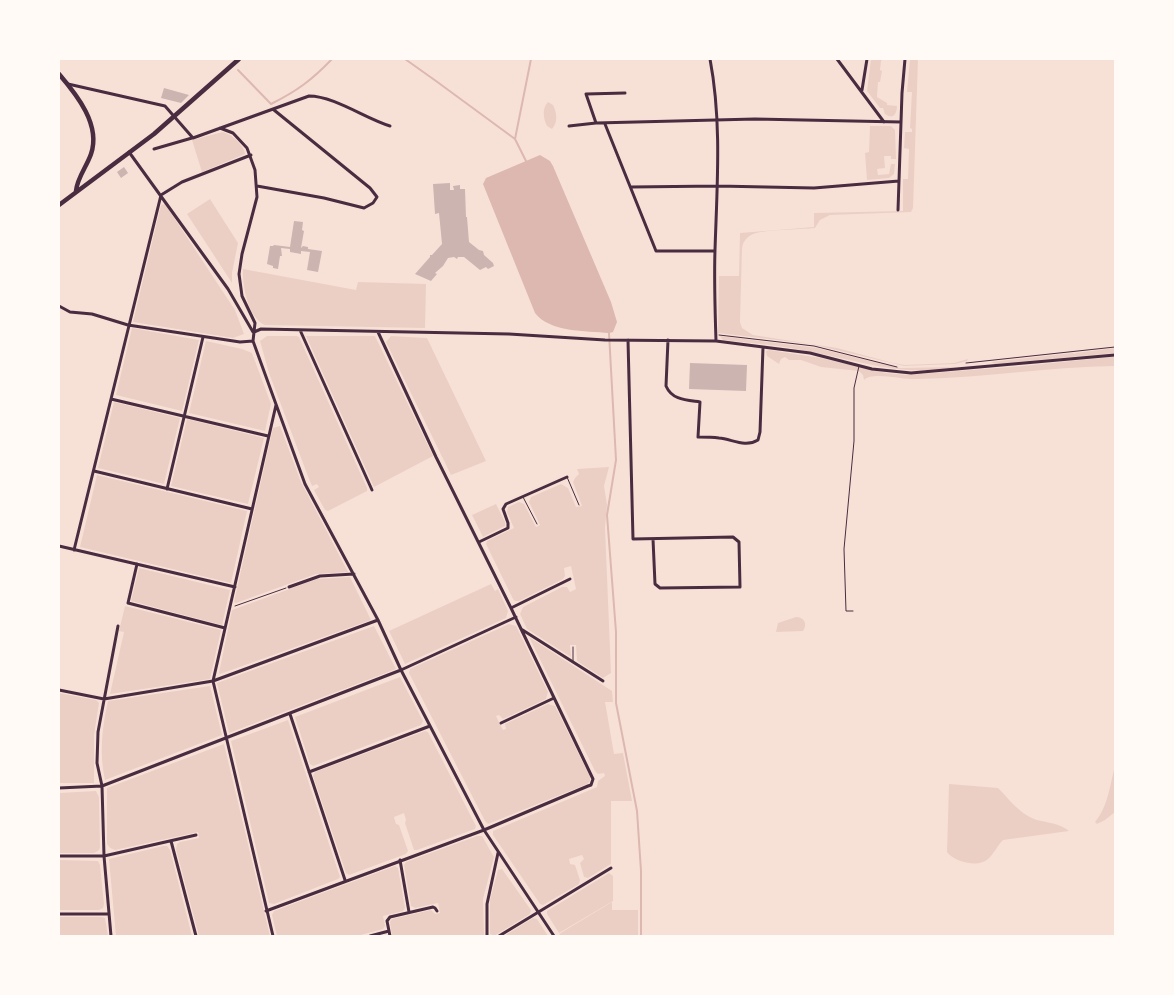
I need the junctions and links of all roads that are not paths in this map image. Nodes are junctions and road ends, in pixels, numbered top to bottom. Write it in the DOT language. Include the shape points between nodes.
graph roads {
  1 [pos="239,59"];
  2 [pos="710,59"];
  3 [pos="837,59"];
  4 [pos="867,59"];
  5 [pos="904,59"];
  6 [pos="59,74"];
  7 [pos="68,84"];
  8 [pos="862,90"];
  9 [pos="625,93"];
  10 [pos="274,110"];
  11 [pos="174,117"];
  12 [pos="718,121"];
  13 [pos="885,122"];
  14 [pos="901,122"];
  15 [pos="596,123"];
  16 [pos="605,124"];
  17 [pos="390,126"];
  18 [pos="569,126"];
  19 [pos="220,128"];
  20 [pos="193,138"];
  21 [pos="154,149"];
  22 [pos="129,152"];
  23 [pos="251,155"];
  24 [pos="899,181"];
  25 [pos="257,186"];
  26 [pos="718,186"];
  27 [pos="631,187"];
  28 [pos="76,191"];
  29 [pos="161,195"];
  30 [pos="59,205"];
  31 [pos="898,210"];
  32 [pos="715,251"];
  33 [pos="59,306"];
  34 [pos="128,325"];
  35 [pos="300,330"];
  36 [pos="253,332"];
  37 [pos="378,332"];
  38 [pos="203,337"];
  39 [pos="628,340"];
  40 [pos="668,340"];
  41 [pos="253,341"];
  42 [pos="716,342"];
  43 [pos="763,347"];
  44 [pos="1115,355"];
  45 [pos="859,366"];
  46 [pos="111,399"];
  47 [pos="276,405"];
  48 [pos="184,415"];
  49 [pos="268,436"];
  50 [pos="94,471"];
  51 [pos="567,477"];
  52 [pos="167,488"];
  53 [pos="372,490"];
  54 [pos="523,496"];
  55 [pos="579,505"];
  56 [pos="252,509"];
  57 [pos="537,524"];
  58 [pos="653,539"];
  59 [pos="478,542"];
  60 [pos="59,546"];
  61 [pos="74,550"];
  62 [pos="137,564"];
  63 [pos="354,574"];
  64 [pos="570,579"];
  65 [pos="235,587"];
  66 [pos="289,587"];
  67 [pos="511,608"];
  68 [pos="853,612"];
  69 [pos="516,617"];
  70 [pos="378,620"];
  71 [pos="118,626"];
  72 [pos="225,628"];
  73 [pos="521,629"];
  74 [pos="573,646"];
  75 [pos="574,662"];
  76 [pos="401,670"];
  77 [pos="213,681"];
  78 [pos="603,682"];
  79 [pos="59,690"];
  80 [pos="104,698"];
  81 [pos="554,698"];
  82 [pos="290,714"];
  83 [pos="501,723"];
  84 [pos="430,726"];
  85 [pos="226,737"];
  86 [pos="309,772"];
  87 [pos="102,786"];
  88 [pos="59,788"];
  89 [pos="484,830"];
  90 [pos="196,835"];
  91 [pos="170,841"];
  92 [pos="499,853"];
  93 [pos="59,856"];
  94 [pos="104,856"];
  95 [pos="400,860"];
  96 [pos="611,868"];
  97 [pos="345,880"];
  98 [pos="266,911"];
  99 [pos="437,911"];
  100 [pos="409,912"];
  101 [pos="538,913"];
  102 [pos="59,914"];
  103 [pos="108,914"];
  104 [pos="389,931"];
  105 [pos="111,936"];
  106 [pos="196,936"];
  107 [pos="274,936"];
  108 [pos="370,936"];
  109 [pos="390,936"];
  110 [pos="487,936"];
  111 [pos="499,936"];
  112 [pos="554,936"];
  1 -- 11 [label="main road"];
  2 -- 12 [label="street"];
  3 -- 8 [label="street"];
  4 -- 8 [label="street"];
  5 -- 14 [label="street"];
  6 -- 7 [label="main road"];
  7 -- 11 [label="street" via="165,106"];
  7 -- 28 [label="main road" via="86,111 92,129 93,147"];
  8 -- 13 [label="street"];
  9 -- 15 [label="street" via="586,94"];
  10 -- 17 [label="street" via="314,96"];
  10 -- 19 [label="street"];
  10 -- 25 [label="street" via="377,197 364,208"];
  11 -- 20 [label="street"];
  11 -- 22 [label="main road"];
  12 -- 13 [label="street"];
  12 -- 16 [label="street"];
  12 -- 26 [label="street"];
  13 -- 14 [label="street"];
  14 -- 24 [label="street"];
  15 -- 16 [label="street"];
  15 -- 18 [label="street"];
  16 -- 27 [label="street"];
  19 -- 20 [label="street"];
  19 -- 23 [label="street" via="236,136"];
  20 -- 21 [label="street"];
  22 -- 28 [label="main road"];
  22 -- 29 [label="street"];
  23 -- 25 [label="street"];
  23 -- 29 [label="street" via="182,182"];
  24 -- 26 [label="street" via="814,188"];
  24 -- 31 [label="street"];
  25 -- 36 [label="street" via="239,274 242,296 255,324"];
  26 -- 27 [label="street"];
  26 -- 32 [label="street"];
  27 -- 32 [label="street" via="656,251"];
  28 -- 30 [label="main road"];
  29 -- 34 [label="street"];
  29 -- 36 [label="street" via="228,289"];
  32 -- 42 [label="street"];
  33 -- 34 [label="street" via="70,312 92,314"];
  34 -- 38 [label="street"];
  34 -- 46 [label="street"];
  35 -- 36 [label="street" via="261,329"];
  35 -- 37 [label="street"];
  35 -- 53 [label="street"];
  36 -- 41 [label="street"];
  37 -- 39 [label="street"];
  37 -- 59 [label="street"];
  38 -- 41 [label="street"];
  38 -- 48 [label="street"];
  39 -- 40 [label="street"];
  39 -- 58 [label="street" via="633,539"];
  40 -- 42 [label="street"];
  40 -- 43 [label="street" via="666,386 676,397 700,402 698,437 752,444 758,440 760,432"];
  41 -- 47 [label="street"];
  42 -- 43 [label="street"];
  43 -- 45 [label="street"];
  44 -- 45 [label="street" via="911,373"];
  45 -- 68 [label="lane" via="854,388 854,442 844,548 846,611"];
  46 -- 48 [label="street"];
  46 -- 50 [label="street"];
  47 -- 49 [label="street"];
  47 -- 63 [label="street" via="305,484"];
  48 -- 49 [label="street"];
  48 -- 52 [label="street"];
  49 -- 56 [label="street"];
  50 -- 52 [label="street"];
  50 -- 61 [label="street"];
  51 -- 54 [label="street"];
  51 -- 55 [label="lane"];
  52 -- 56 [label="street"];
  54 -- 57 [label="lane"];
  54 -- 59 [label="street" via="504,506 508,528"];
  56 -- 65 [label="street"];
  58 -- 58 [label="street" via="655,584 660,588 740,587 739,542 733,537"];
  59 -- 67 [label="street"];
  60 -- 61 [label="street"];
  61 -- 62 [label="street"];
  62 -- 65 [label="street"];
  62 -- 72 [label="street" via="128,603"];
  63 -- 66 [label="street" via="320,576"];
  63 -- 70 [label="street"];
  64 -- 67 [label="street"];
  65 -- 72 [label="street"];
  67 -- 69 [label="street"];
  69 -- 73 [label="street"];
  69 -- 76 [label="street"];
  70 -- 76 [label="street"];
  70 -- 77 [label="street"];
  71 -- 80 [label="street"];
  72 -- 77 [label="street"];
  73 -- 75 [label="street"];
  73 -- 81 [label="street"];
  74 -- 75 [label="lane"];
  75 -- 78 [label="street"];
  76 -- 82 [label="street"];
  76 -- 84 [label="street"];
  77 -- 80 [label="street"];
  77 -- 85 [label="street"];
  79 -- 80 [label="street"];
  80 -- 87 [label="street" via="97,756"];
  81 -- 83 [label="street"];
  81 -- 89 [label="street" via="592,782"];
  82 -- 85 [label="street"];
  82 -- 86 [label="street"];
  84 -- 86 [label="street"];
  84 -- 89 [label="street"];
  85 -- 87 [label="street"];
  85 -- 98 [label="street"];
  86 -- 97 [label="street"];
  87 -- 88 [label="street"];
  87 -- 94 [label="street"];
  89 -- 92 [label="street"];
  89 -- 95 [label="street"];
  90 -- 91 [label="street"];
  91 -- 94 [label="street"];
  91 -- 106 [label="street"];
  92 -- 101 [label="street"];
  92 -- 110 [label="street" via="487,904"];
  93 -- 94 [label="street"];
  94 -- 103 [label="street"];
  95 -- 97 [label="street"];
  95 -- 100 [label="street"];
  96 -- 101 [label="street"];
  97 -- 98 [label="street"];
  98 -- 107 [label="street"];
  99 -- 100 [label="street" via="432,907"];
  100 -- 104 [label="street" via="388,919"];
  101 -- 111 [label="street"];
  101 -- 112 [label="street"];
  102 -- 103 [label="street"];
  103 -- 105 [label="street"];
  104 -- 108 [label="street"];
  104 -- 109 [label="street"];
}
